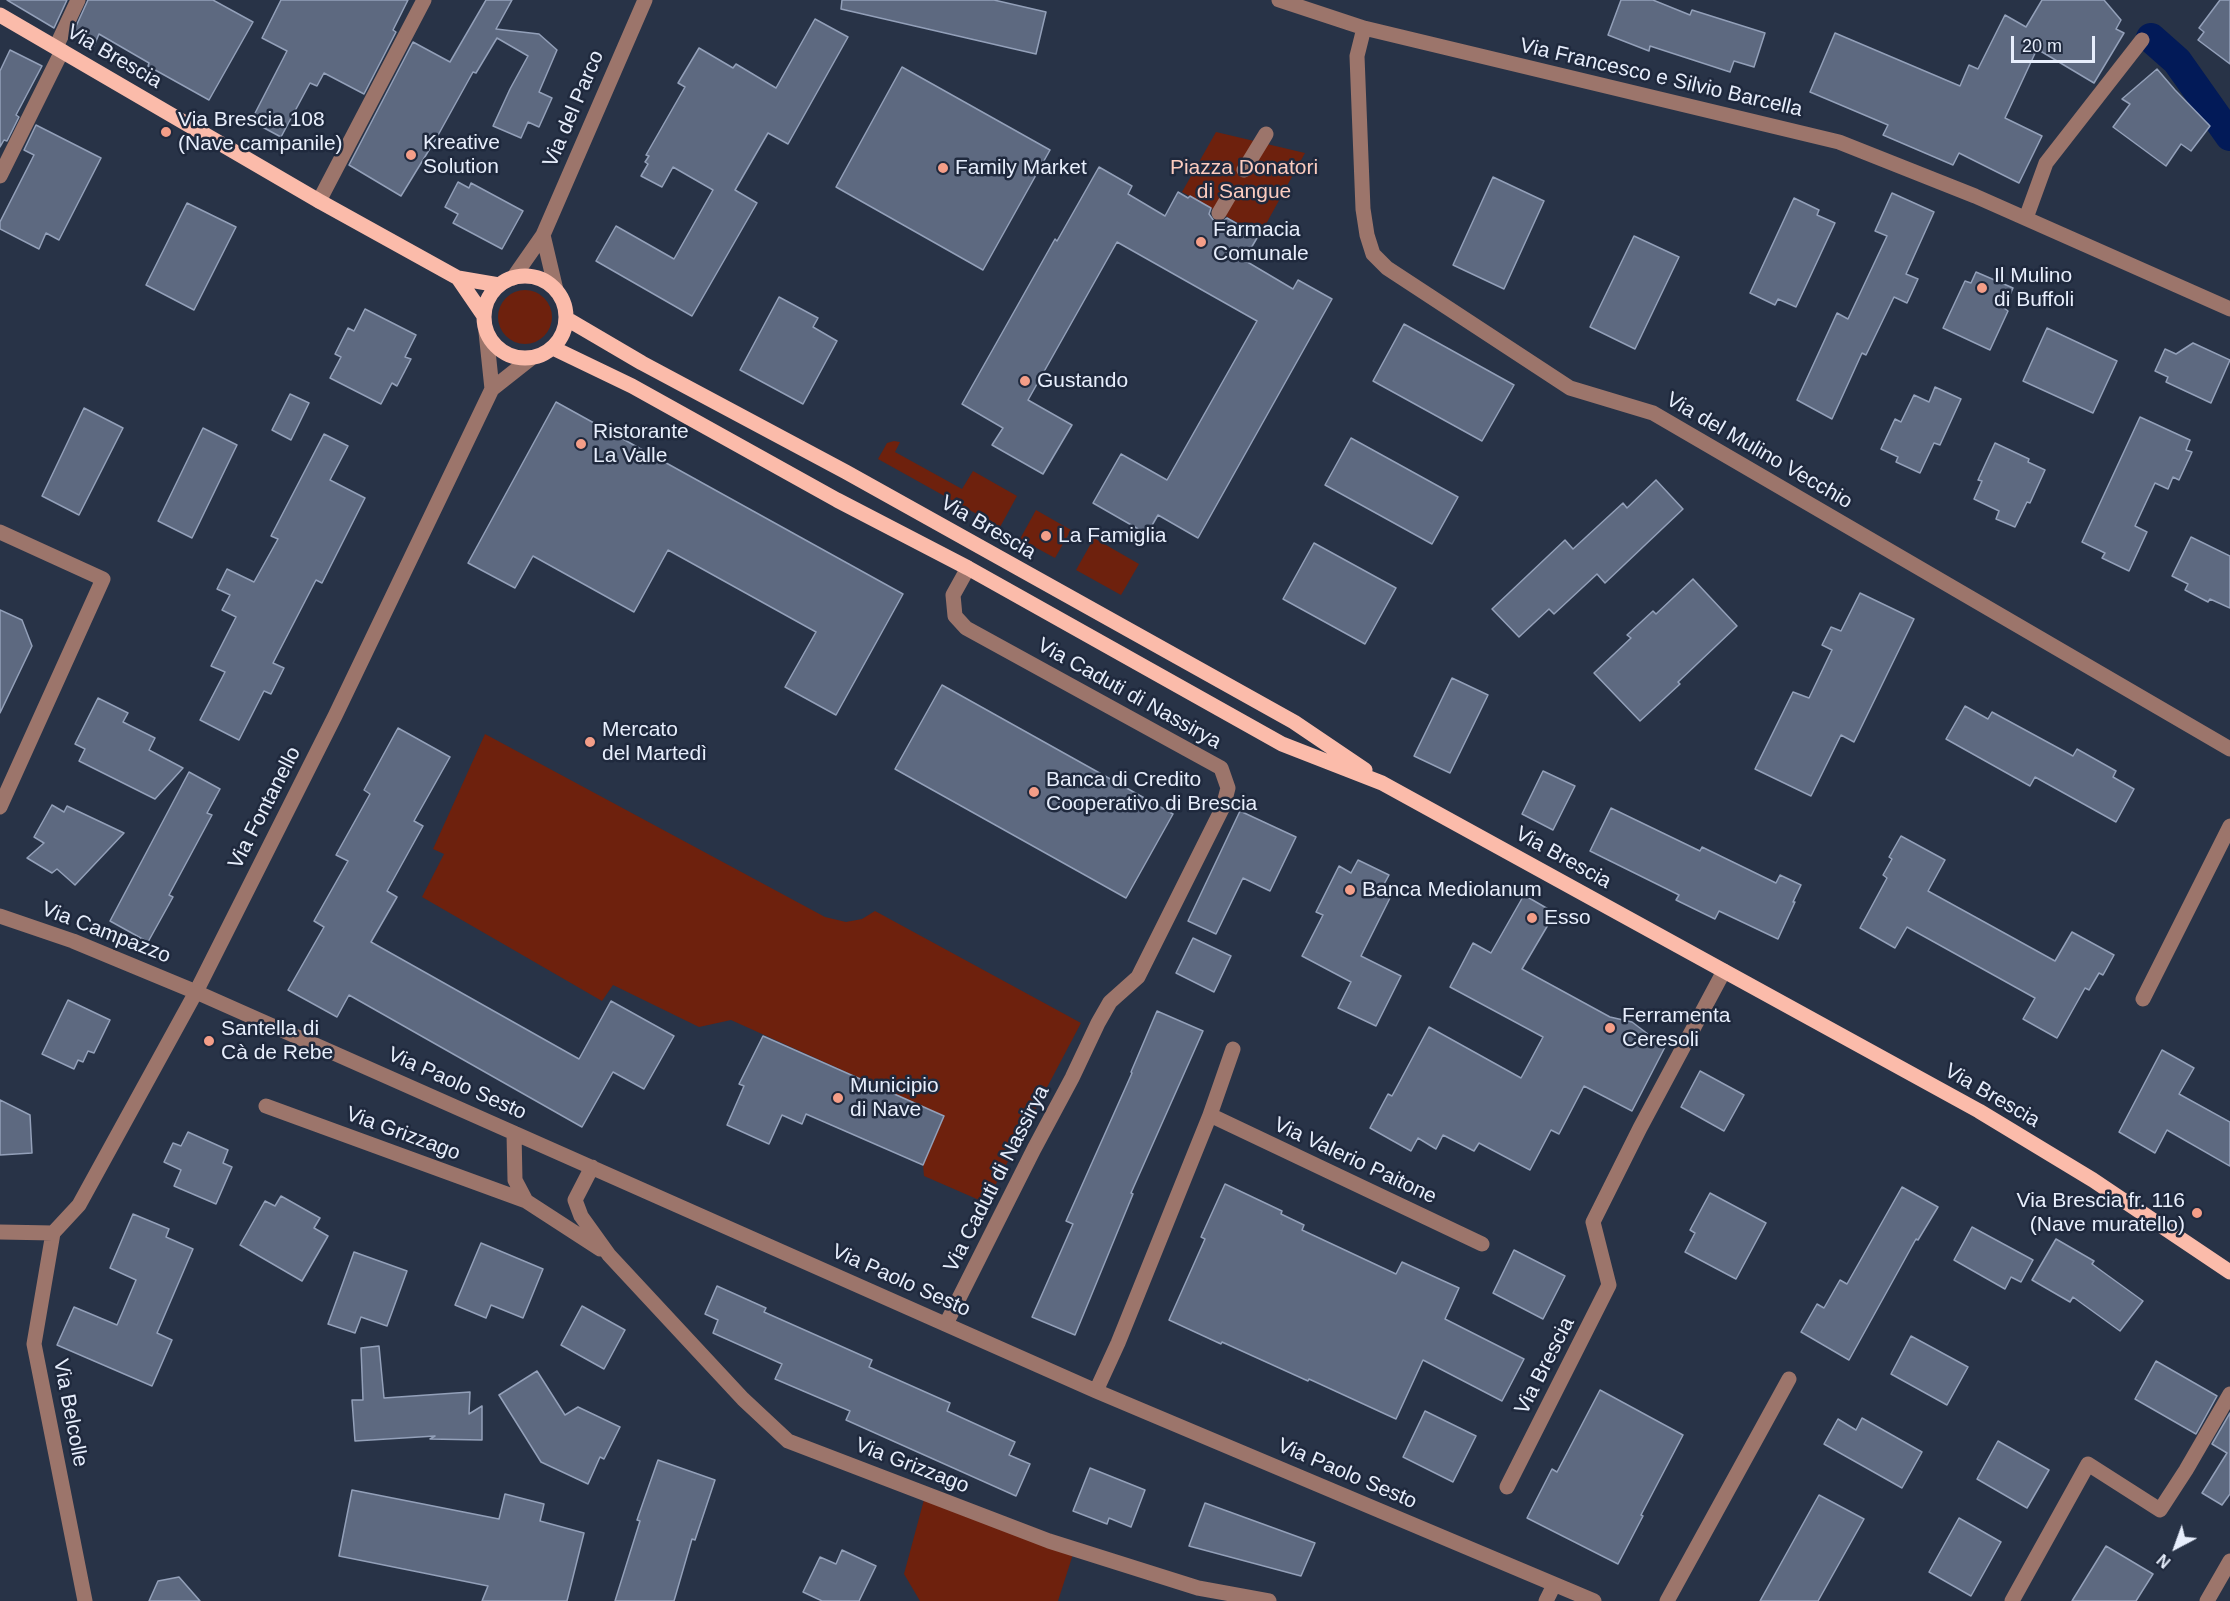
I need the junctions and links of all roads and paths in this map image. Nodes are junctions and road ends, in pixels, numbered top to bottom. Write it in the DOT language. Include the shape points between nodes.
graph roads {
  1 [pos="78,0"];
  2 [pos="424,0"];
  3 [pos="645,0"];
  4 [pos="1279,0"];
  5 [pos="0,15"];
  6 [pos="1364,28"];
  7 [pos="2142,40"];
  8 [pos="59,49"];
  9 [pos="1266,134"];
  10 [pos="1244,170"];
  11 [pos="0,176"];
  12 [pos="1229,196"];
  13 [pos="318,201"];
  14 [pos="1219,213"];
  15 [pos="2026,218"];
  16 [pos="543,235"];
  17 [pos="458,278"];
  18 [pos="506,281"];
  19 [pos="556,290"];
  20 [pos="2230,309"];
  21 [pos="484,316"];
  22 [pos="567,319"];
  23 [pos="486,332"];
  24 [pos="554,348"];
  25 [pos="530,359"];
  26 [pos="492,389"];
  27 [pos="0,532"];
  28 [pos="968,568"];
  29 [pos="2230,749"];
  30 [pos="1382,783"];
  31 [pos="0,807"];
  32 [pos="2230,826"];
  33 [pos="0,916"];
  34 [pos="1724,971"];
  35 [pos="196,992"];
  36 [pos="2143,999"];
  37 [pos="1233,1049"];
  38 [pos="266,1106"];
  39 [pos="1210,1115"];
  40 [pos="514,1133"];
  41 [pos="592,1167"];
  42 [pos="526,1201"];
  43 [pos="0,1232"];
  44 [pos="52,1233"];
  45 [pos="1482,1244"];
  46 [pos="609,1255"];
  47 [pos="2230,1272"];
  48 [pos="946,1324"];
  49 [pos="1789,1379"];
  50 [pos="1096,1391"];
  51 [pos="2230,1394"];
  52 [pos="1507,1487"];
  53 [pos="2230,1561"];
  54 [pos="1554,1585"];
  55 [pos="85,1601"];
  56 [pos="1269,1601"];
  57 [pos="1546,1601"];
  58 [pos="1594,1601"];
  59 [pos="1666,1601"];
  60 [pos="2012,1601"];
  61 [pos="2207,1601"];
  1 -- 8 [label="street"];
  2 -- 13 [label="street"];
  3 -- 16 [label="street, Via del Parco"];
  4 -- 6 [label="street, Via Francesco e Silvio Barcella"];
  5 -- 8 [label="main road, Via Brescia"];
  6 -- 15 [label="street, Via Francesco e Silvio Barcella" via="1839,142"];
  6 -- 29 [label="street, Via del Mulino Vecchio" via="1357,56 1363,209 1373,254 1388,268 1570,388 1653,413"];
  7 -- 15 [label="street" via="2046,163"];
  8 -- 11 [label="street"];
  8 -- 13 [label="main road, Via Brescia"];
  9 -- 10 [label="street"];
  12 -- 14 [label="street"];
  13 -- 17 [label="main road, Via Brescia"];
  15 -- 20 [label="street, Via Francesco e Silvio Barcella"];
  16 -- 18 [label="street"];
  16 -- 19 [label="street"];
  17 -- 18 [label="main road, Via Brescia"];
  17 -- 21 [label="main road, Via Brescia"];
  18 -- 19 [label="main road, Via Brescia" via="536,278"];
  18 -- 21 [label="main road" via="491,294"];
  19 -- 22 [label="main road"];
  21 -- 23 [label="main road, Via Brescia"];
  22 -- 24 [label="main road"];
  22 -- 30 [label="main road, Via Brescia" via="1294,722"];
  23 -- 25 [label="main road" via="504,353"];
  23 -- 26 [label="street"];
  24 -- 25 [label="main road"];
  24 -- 28 [label="main road, Via Brescia" via="632,386"];
  25 -- 26 [label="street, Via Fontanello"];
  26 -- 35 [label="street, Via Fontanello" via="335,716"];
  27 -- 31 [label="street" via="103,579"];
  28 -- 30 [label="main road, Via Brescia" via="1282,744"];
  28 -- 48 [label="street, Via Caduti di Nassirya" via="953,595 955,616 966,628 1221,768 1228,788 1223,807 1138,977 1110,1002 1098,1023"];
  30 -- 34 [label="main road, Via Brescia"];
  32 -- 36 [label="street"];
  33 -- 35 [label="street, Via Campazzo" via="73,941"];
  34 -- 47 [label="main road, Via Brescia" via="1989,1118 2092,1180"];
  34 -- 52 [label="street, Via Brescia" via="1593,1222 1609,1286"];
  35 -- 40 [label="street, Via Paolo Sesto"];
  35 -- 44 [label="street, Via Fontanello" via="79,1205"];
  37 -- 39 [label="street"];
  38 -- 42 [label="street, Via Grizzago"];
  39 -- 45 [label="street, Via Valerio Paitone"];
  39 -- 50 [label="street"];
  40 -- 41 [label="street, Via Paolo Sesto"];
  40 -- 42 [label="street" via="515,1180"];
  41 -- 46 [label="street, Via Grizzago" via="575,1200 581,1216"];
  41 -- 48 [label="street, Via Paolo Sesto"];
  42 -- 46 [label="street, Via Grizzago"];
  43 -- 44 [label="street"];
  44 -- 55 [label="street, Via Belcolle" via="34,1344"];
  46 -- 56 [label="street, Via Grizzago" via="743,1399 788,1441 1049,1541 1198,1587"];
  48 -- 50 [label="street, Via Paolo Sesto"];
  49 -- 59 [label="street"];
  50 -- 54 [label="street, Via Paolo Sesto"];
  51 -- 60 [label="street" via="2160,1510 2088,1464"];
  53 -- 61 [label="street"];
  54 -- 57 [label="street"];
  54 -- 58 [label="street, Via Paolo Sesto"];
}
